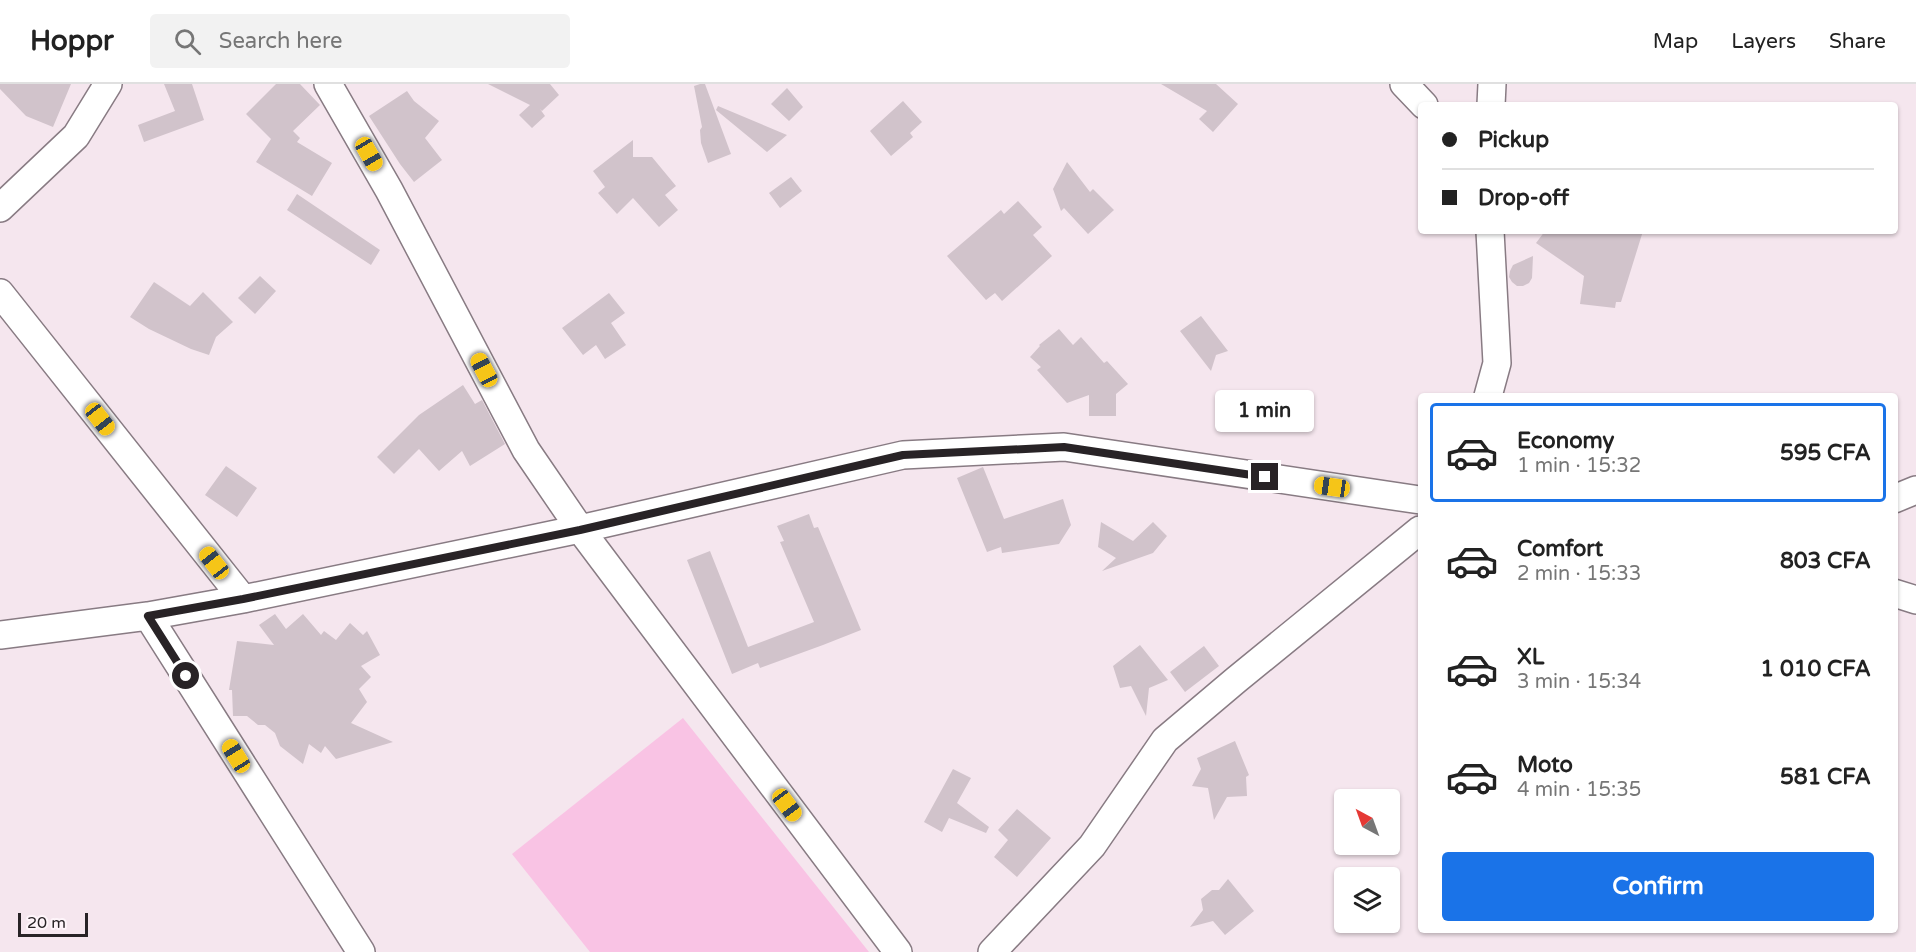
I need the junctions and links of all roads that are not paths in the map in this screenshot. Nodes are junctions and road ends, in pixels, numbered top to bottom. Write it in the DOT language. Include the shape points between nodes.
graph roads {
  1 [pos="108,84"];
  2 [pos="328,84"];
  3 [pos="1404,84"];
  4 [pos="1492,84"];
  5 [pos="1421,102"];
  6 [pos="1491,102"];
  7 [pos="0,208"];
  8 [pos="1490,234"];
  9 [pos="0,293"];
  10 [pos="1489,393"];
  11 [pos="1916,490"];
  12 [pos="1898,498"];
  13 [pos="1418,500"];
  14 [pos="580,530"];
  15 [pos="1418,532"];
  16 [pos="1898,594"];
  17 [pos="243,599"];
  18 [pos="1916,600"];
  19 [pos="148,616"];
  20 [pos="0,635"];
  21 [pos="361,952"];
  22 [pos="898,952"];
  23 [pos="992,952"];
  1 -- 7 [label="street" via="76,136"];
  2 -- 14 [label="street" via="389,190 526,450"];
  3 -- 5 [label="street"];
  4 -- 6 [label="street"];
  8 -- 10 [label="street" via="1497,363"];
  9 -- 17 [label="street"];
  11 -- 12 [label="street"];
  13 -- 14 [label="street" via="1064,447 903,455"];
  14 -- 17 [label="street"];
  14 -- 22 [label="street"];
  15 -- 23 [label="street" via="1165,740 1092,846"];
  16 -- 18 [label="street"];
  17 -- 19 [label="street"];
  19 -- 20 [label="street"];
  19 -- 21 [label="street"];
}
